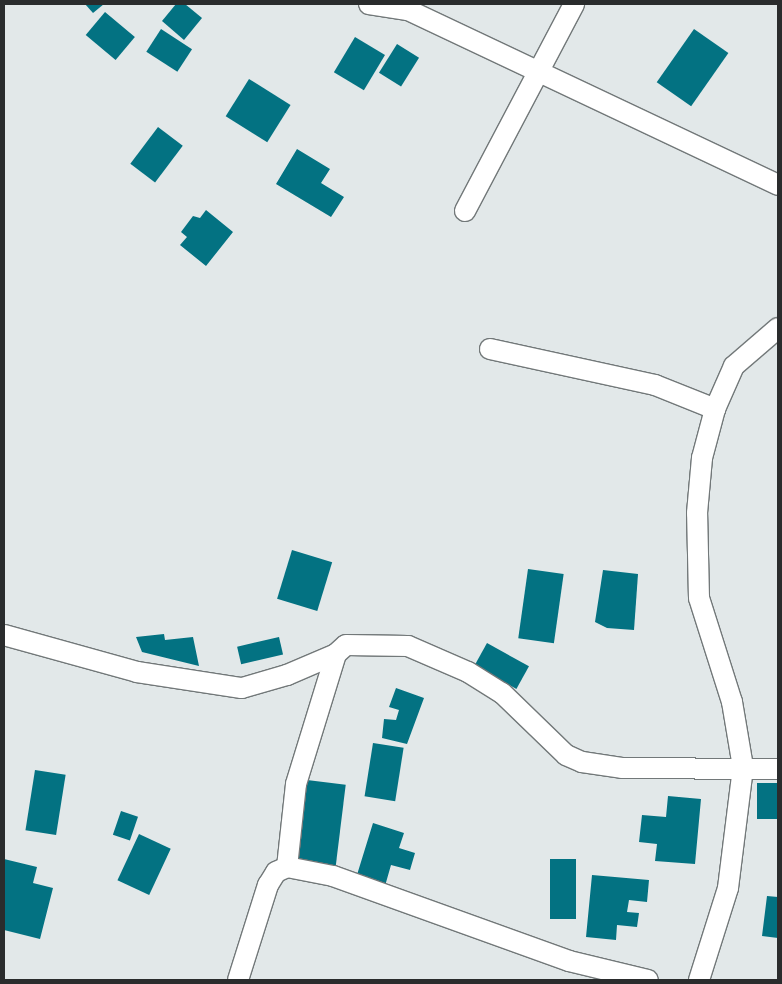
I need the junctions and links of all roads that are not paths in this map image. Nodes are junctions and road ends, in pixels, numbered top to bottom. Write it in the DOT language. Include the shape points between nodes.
graph roads {
  1 [pos="369,4"];
  2 [pos="574,4"];
  3 [pos="409,7"];
  4 [pos="539,73"];
  5 [pos="778,185"];
  6 [pos="464,211"];
  7 [pos="778,328"];
  8 [pos="490,349"];
  9 [pos="715,409"];
  10 [pos="4,635"];
  11 [pos="336,654"];
  12 [pos="744,768"];
  13 [pos="778,768"];
  14 [pos="288,868"];
  15 [pos="238,980"];
  16 [pos="648,980"];
  17 [pos="699,980"];
  1 -- 3 [label="street"];
  2 -- 4 [label="street"];
  3 -- 4 [label="street"];
  4 -- 5 [label="street"];
  4 -- 6 [label="street"];
  7 -- 9 [label="street" via="734,366"];
  8 -- 9 [label="street" via="655,386"];
  9 -- 12 [label="street" via="702,458 696,513 699,598 732,702"];
  10 -- 11 [label="street" via="137,672 242,688 288,675"];
  11 -- 12 [label="street" via="346,645 363,642 408,646 460,668 502,693 566,755 582,762 622,768"];
  11 -- 14 [label="street" via="296,784"];
  12 -- 13 [label="street"];
  12 -- 17 [label="street" via="728,888"];
  14 -- 15 [label="street" via="276,872 268,885"];
  14 -- 16 [label="street" via="333,876 569,961"];
}
